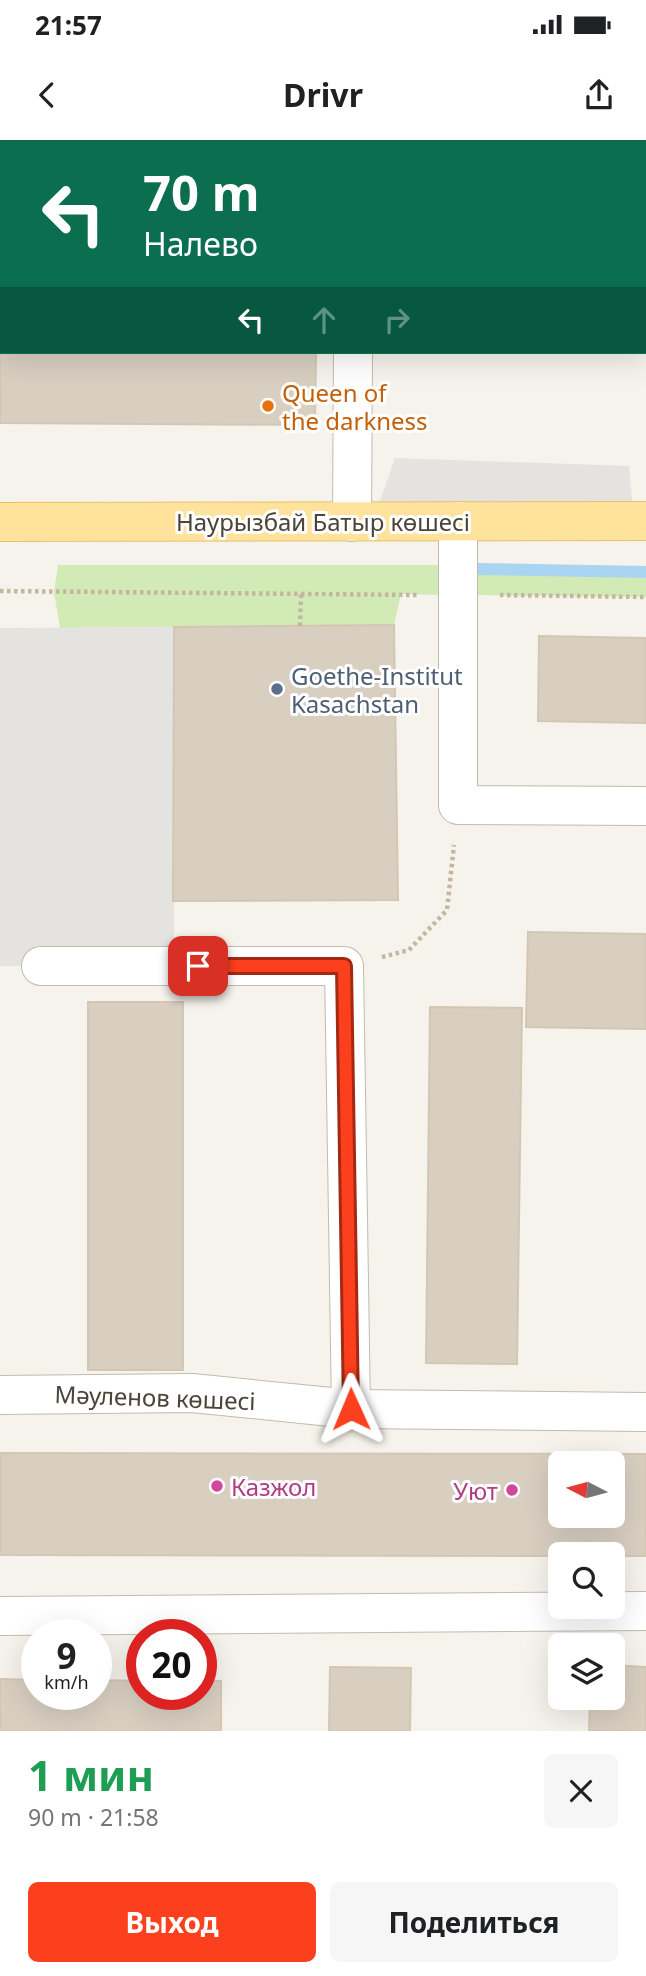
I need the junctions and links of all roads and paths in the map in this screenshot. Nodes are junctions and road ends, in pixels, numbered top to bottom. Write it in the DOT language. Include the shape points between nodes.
graph roads {
  1 [pos="354,354"];
  2 [pos="458,521"];
  3 [pos="0,522"];
  4 [pos="352,522"];
  5 [pos="646,522"];
  6 [pos="0,591"];
  7 [pos="301,594"];
  8 [pos="460,595"];
  9 [pos="646,597"];
  10 [pos="300,626"];
  11 [pos="458,805"];
  12 [pos="646,806"];
  13 [pos="41,966"];
  14 [pos="344,966"];
  15 [pos="0,1395"];
  16 [pos="351,1409"];
  17 [pos="646,1412"];
  18 [pos="646,1611"];
  19 [pos="0,1616"];
  1 -- 4 [label="lane"];
  2 -- 4 [label="main road, Наурызбай Батыр көшесі"];
  2 -- 5 [label="main road, Наурызбай Батыр көшесі"];
  2 -- 8 [label="lane"];
  3 -- 4 [label="main road, Наурызбай Батыр көшесі"];
  6 -- 7 [label="path"];
  7 -- 8 [label="path"];
  7 -- 10 [label="path"];
  8 -- 9 [label="path"];
  8 -- 11 [label="lane"];
  11 -- 12 [label="lane"];
  11 -- 14 [label="path" via="447,911 409,950"];
  13 -- 14 [label="lane"];
  14 -- 16 [label="lane"];
  15 -- 16 [label="lane, Мәуленов көшесі" via="192,1394"];
  16 -- 17 [label="lane, Мәуленов көшесі"];
  18 -- 19 [label="lane"];
}
